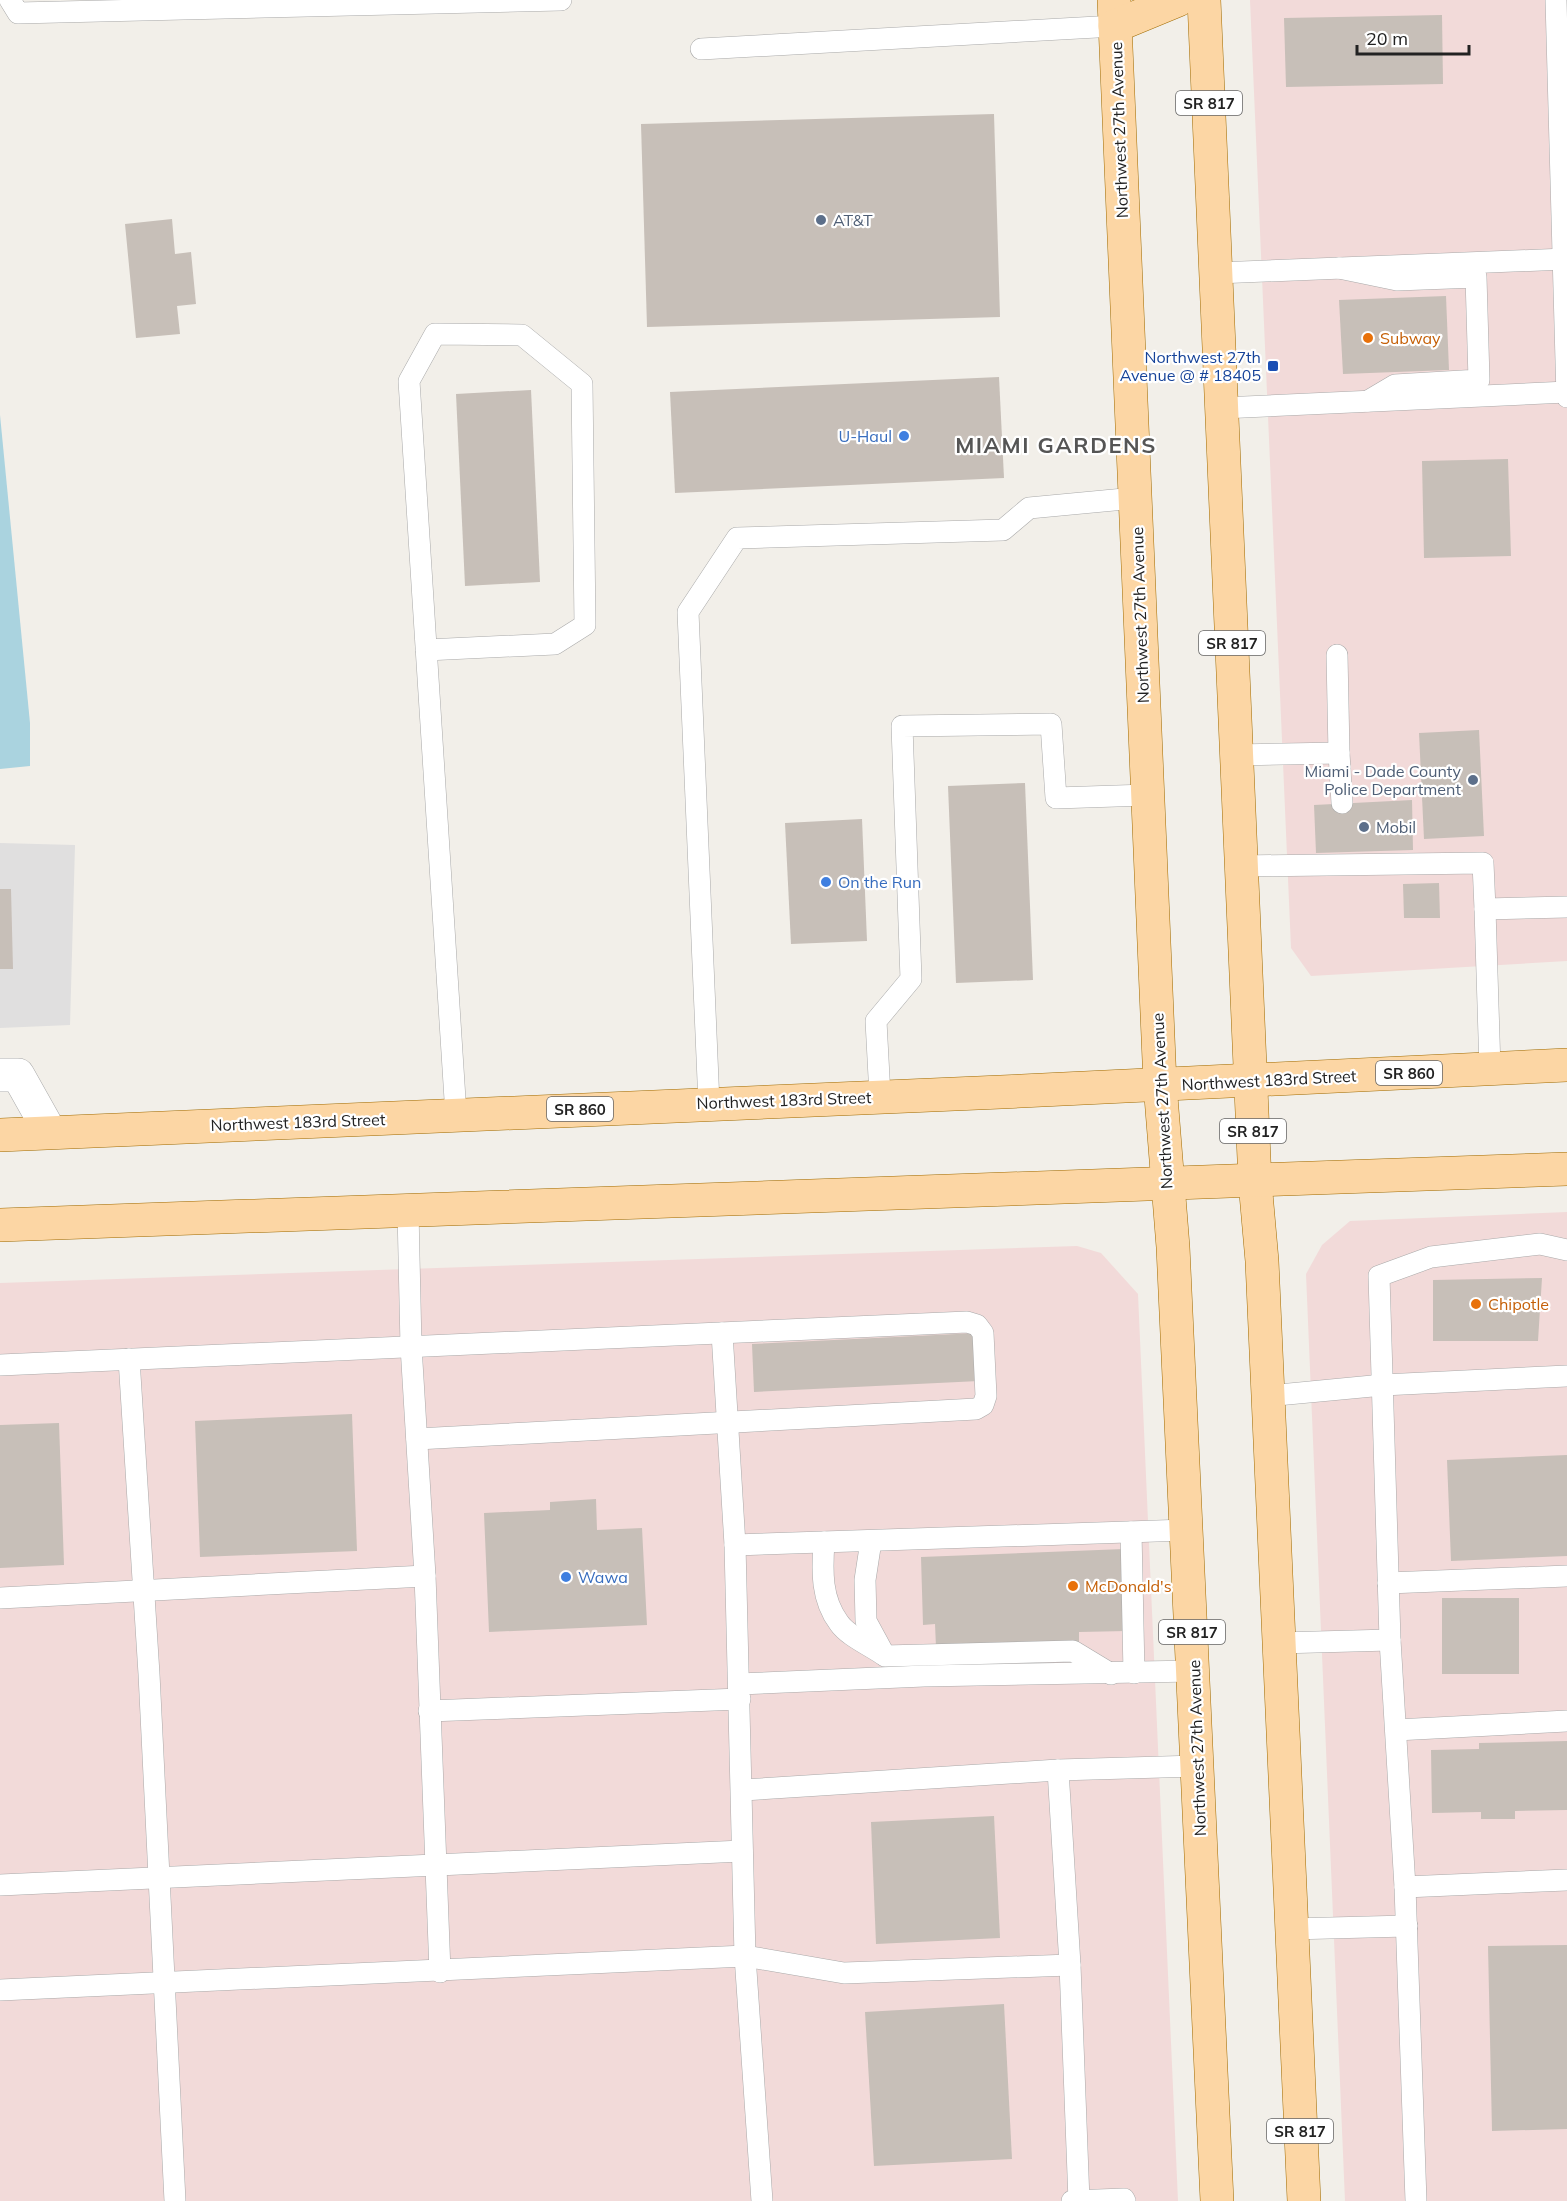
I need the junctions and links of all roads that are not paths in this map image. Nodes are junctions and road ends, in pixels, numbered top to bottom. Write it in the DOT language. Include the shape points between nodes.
graph roads {
  1 [pos="10,0"];
  2 [pos="561,0"];
  3 [pos="1178,0"];
  4 [pos="1204,0"];
  5 [pos="1556,0"];
  6 [pos="441,2"];
  7 [pos="321,3"];
  8 [pos="201,5"];
  9 [pos="88,6"];
  10 [pos="1114,13"];
  11 [pos="701,49"];
  12 [pos="1565,259"];
  13 [pos="1489,260"];
  14 [pos="1339,268"];
  15 [pos="1217,273"];
  16 [pos="1567,392"];
  17 [pos="1494,395"];
  18 [pos="1567,397"];
  19 [pos="1368,401"];
  20 [pos="1222,408"];
  21 [pos="1135,498"];
  22 [pos="426,650"];
  23 [pos="1336,655"];
  24 [pos="1339,753"];
  25 [pos="1237,755"];
  26 [pos="1147,795"];
  27 [pos="1342,803"];
  28 [pos="1241,866"];
  29 [pos="1567,907"];
  30 [pos="1485,909"];
  31 [pos="1567,1065"];
  32 [pos="1491,1069"];
  33 [pos="0,1075"];
  34 [pos="1251,1081"];
  35 [pos="1160,1084"];
  36 [pos="880,1096"];
  37 [pos="709,1104"];
  38 [pos="456,1115"];
  39 [pos="50,1132"];
  40 [pos="0,1135"];
  41 [pos="1567,1169"];
  42 [pos="1255,1182"];
  43 [pos="1166,1185"];
  44 [pos="408,1211"];
  45 [pos="0,1225"];
  46 [pos="1567,1250"];
  47 [pos="722,1333"];
  48 [pos="411,1346"];
  49 [pos="129,1359"];
  50 [pos="0,1365"];
  51 [pos="1567,1376"];
  52 [pos="1383,1385"];
  53 [pos="1268,1396"];
  54 [pos="728,1422"];
  55 [pos="417,1439"];
  56 [pos="1186,1530"];
  57 [pos="1131,1532"];
  58 [pos="871,1541"];
  59 [pos="824,1542"];
  60 [pos="735,1545"];
  61 [pos="425,1576"];
  62 [pos="1567,1576"];
  63 [pos="1388,1583"];
  64 [pos="143,1591"];
  65 [pos="0,1598"];
  66 [pos="1390,1640"];
  67 [pos="1279,1643"];
  68 [pos="885,1656"];
  69 [pos="1194,1671"];
  70 [pos="1134,1673"];
  71 [pos="1111,1674"];
  72 [pos="740,1691"];
  73 [pos="429,1711"];
  74 [pos="1567,1721"];
  75 [pos="1396,1730"];
  76 [pos="1197,1766"];
  77 [pos="1058,1770"];
  78 [pos="743,1790"];
  79 [pos="742,1851"];
  80 [pos="436,1866"];
  81 [pos="158,1877"];
  82 [pos="1567,1880"];
  83 [pos="0,1885"];
  84 [pos="1405,1887"];
  85 [pos="1407,1926"];
  86 [pos="1291,1929"];
  87 [pos="746,1956"];
  88 [pos="1070,1965"];
  89 [pos="440,1972"];
  90 [pos="165,1981"];
  91 [pos="0,1990"];
  92 [pos="175,2201"];
  93 [pos="762,2201"];
  94 [pos="1072,2201"];
  95 [pos="1078,2201"];
  96 [pos="1125,2201"];
  97 [pos="1217,2201"];
  98 [pos="1304,2201"];
  99 [pos="1416,2201"];
  1 -- 9 [label="lane" via="18,13"];
  2 -- 6 [label="lane"];
  3 -- 10 [label="main road"];
  4 -- 15 [label="main road, SR 817"];
  5 -- 12 [label="lane"];
  6 -- 7 [label="lane"];
  7 -- 8 [label="lane"];
  8 -- 9 [label="lane"];
  10 -- 11 [label="lane"];
  10 -- 21 [label="main road, Northwest 27th Avenue / SR 817"];
  12 -- 13 [label="lane"];
  12 -- 16 [label="lane"];
  13 -- 14 [label="lane"];
  13 -- 17 [label="lane"];
  14 -- 15 [label="lane"];
  14 -- 19 [label="lane" via="1397,280 1476,277 1479,380 1395,385"];
  15 -- 20 [label="main road, SR 817"];
  16 -- 17 [label="lane"];
  16 -- 18 [label="lane"];
  17 -- 19 [label="lane"];
  19 -- 20 [label="lane"];
  20 -- 25 [label="main road, SR 817"];
  21 -- 26 [label="main road, Northwest 27th Avenue / SR 817"];
  21 -- 37 [label="lane" via="1029,508 1003,530 737,538 688,612"];
  22 -- 22 [label="lane" via="409,381 435,334 522,335 582,384 585,625 555,644"];
  22 -- 38 [label="lane"];
  23 -- 24 [label="lane"];
  24 -- 25 [label="lane"];
  24 -- 27 [label="lane"];
  25 -- 28 [label="main road, SR 817"];
  26 -- 35 [label="main road, Northwest 27th Avenue / SR 817"];
  26 -- 36 [label="lane" via="1056,798 1051,724 902,726 911,979 876,1021"];
  28 -- 30 [label="lane" via="1345,858 1483,863"];
  28 -- 34 [label="main road, SR 817"];
  29 -- 30 [label="lane"];
  30 -- 32 [label="lane"];
  31 -- 32 [label="main road, Northwest 183rd Street / SR 860"];
  32 -- 34 [label="main road, Northwest 183rd Street / SR 860"];
  33 -- 39 [label="street" via="18,1074"];
  34 -- 35 [label="main road, Northwest 183rd Street / SR 860"];
  34 -- 42 [label="main road, SR 817"];
  35 -- 36 [label="main road, Northwest 183rd Street / SR 860"];
  35 -- 43 [label="main road, Northwest 27th Avenue / SR 817"];
  36 -- 37 [label="main road, Northwest 183rd Street / SR 860"];
  37 -- 38 [label="main road, Northwest 183rd Street / SR 860"];
  38 -- 39 [label="main road, Northwest 183rd Street / SR 860"];
  39 -- 40 [label="main road, Northwest 183rd Street / SR 860"];
  41 -- 42 [label="main road"];
  42 -- 43 [label="main road"];
  42 -- 53 [label="main road, SR 817"];
  43 -- 44 [label="main road"];
  43 -- 56 [label="main road, Northwest 27th Avenue / SR 817" via="1173,1247"];
  44 -- 45 [label="main road"];
  44 -- 48 [label="lane"];
  46 -- 52 [label="lane" via="1540,1244 1431,1257 1379,1276"];
  47 -- 48 [label="lane"];
  47 -- 54 [label="lane"];
  47 -- 54 [label="lane" via="967,1322 977,1325 983,1333 986,1396 983,1405 975,1409"];
  48 -- 49 [label="lane"];
  48 -- 55 [label="lane"];
  49 -- 50 [label="lane"];
  49 -- 64 [label="lane"];
  51 -- 52 [label="lane"];
  52 -- 53 [label="lane"];
  52 -- 63 [label="lane"];
  53 -- 67 [label="main road, SR 817"];
  54 -- 55 [label="lane"];
  54 -- 60 [label="lane"];
  55 -- 61 [label="lane"];
  56 -- 57 [label="lane"];
  56 -- 69 [label="main road, Northwest 27th Avenue / SR 817"];
  57 -- 58 [label="lane"];
  57 -- 70 [label="lane"];
  58 -- 59 [label="lane"];
  58 -- 68 [label="lane" via="865,1580 866,1621"];
  59 -- 60 [label="lane"];
  59 -- 68 [label="lane" via="825,1598 840,1625"];
  60 -- 72 [label="lane"];
  61 -- 64 [label="lane"];
  61 -- 73 [label="lane"];
  62 -- 63 [label="lane"];
  63 -- 66 [label="lane"];
  64 -- 65 [label="lane"];
  64 -- 81 [label="lane"];
  66 -- 67 [label="lane"];
  66 -- 75 [label="lane"];
  67 -- 86 [label="main road, SR 817"];
  68 -- 71 [label="lane" via="1073,1652"];
  69 -- 70 [label="lane"];
  69 -- 76 [label="main road, Northwest 27th Avenue / SR 817"];
  70 -- 71 [label="lane"];
  71 -- 72 [label="lane" via="924,1676"];
  72 -- 73 [label="lane"];
  72 -- 78 [label="lane"];
  73 -- 80 [label="lane"];
  74 -- 75 [label="lane"];
  75 -- 84 [label="lane"];
  76 -- 77 [label="lane"];
  76 -- 97 [label="main road, Northwest 27th Avenue / SR 817"];
  77 -- 78 [label="lane"];
  77 -- 88 [label="lane"];
  78 -- 79 [label="lane"];
  79 -- 80 [label="lane"];
  79 -- 87 [label="lane"];
  80 -- 81 [label="lane"];
  80 -- 89 [label="lane"];
  81 -- 83 [label="lane"];
  81 -- 90 [label="lane"];
  82 -- 84 [label="lane"];
  84 -- 85 [label="lane"];
  85 -- 86 [label="lane"];
  85 -- 99 [label="lane"];
  86 -- 98 [label="main road, SR 817"];
  87 -- 88 [label="lane" via="844,1973"];
  87 -- 89 [label="lane"];
  87 -- 93 [label="lane"];
  88 -- 95 [label="lane"];
  89 -- 90 [label="lane"];
  90 -- 91 [label="lane"];
  90 -- 92 [label="lane"];
  94 -- 95 [label="lane"];
  95 -- 96 [label="lane"];
}
